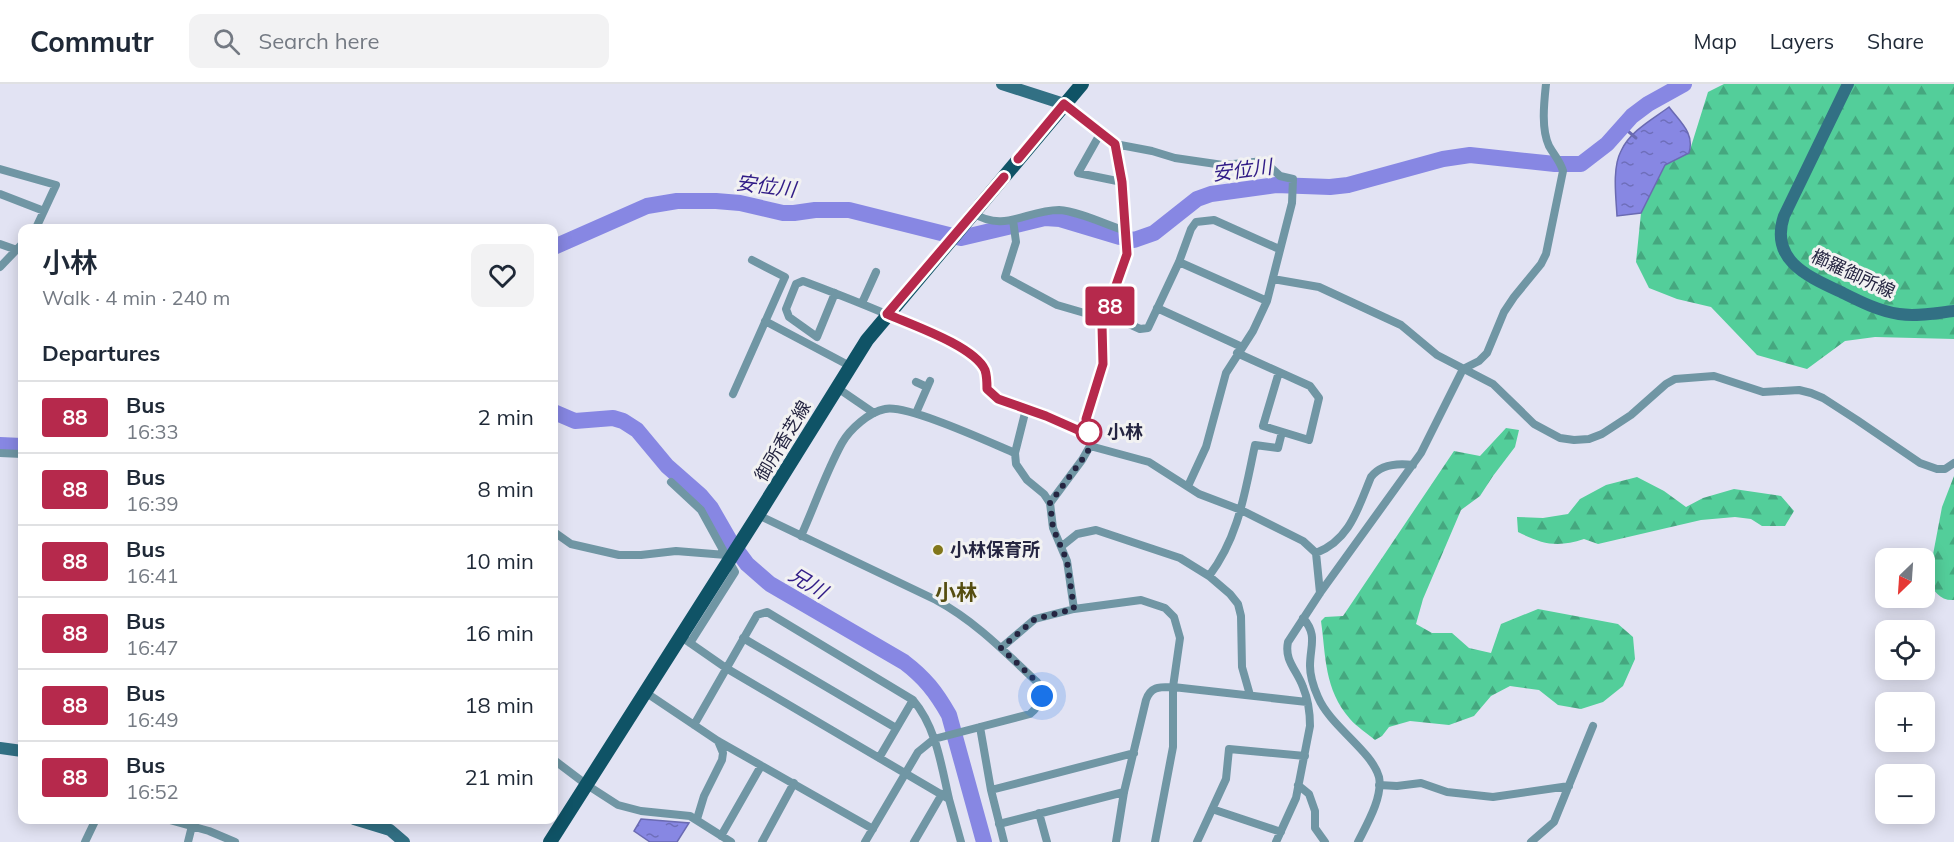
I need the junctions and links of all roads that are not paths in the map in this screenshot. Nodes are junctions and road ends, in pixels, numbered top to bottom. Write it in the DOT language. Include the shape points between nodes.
graph roads {
  1 [pos="1002,84"];
  2 [pos="1082,84"];
  3 [pos="1546,84"];
  4 [pos="1848,84"];
  5 [pos="1064,104"];
  6 [pos="1100,134"];
  7 [pos="1115,144"];
  8 [pos="0,169"];
  9 [pos="1122,182"];
  10 [pos="0,194"];
  11 [pos="44,211"];
  12 [pos="973,213"];
  13 [pos="1013,221"];
  14 [pos="38,224"];
  15 [pos="1126,231"];
  16 [pos="0,244"];
  17 [pos="18,247"];
  18 [pos="18,249"];
  19 [pos="1279,249"];
  20 [pos="752,260"];
  21 [pos="1179,261"];
  22 [pos="0,267"];
  23 [pos="876,272"];
  24 [pos="1273,279"];
  25 [pos="836,293"];
  26 [pos="1267,301"];
  27 [pos="862,303"];
  28 [pos="1157,308"];
  29 [pos="1954,311"];
  30 [pos="887,314"];
  31 [pos="1106,318"];
  32 [pos="765,321"];
  33 [pos="1240,350"];
  34 [pos="850,366"];
  35 [pos="1463,369"];
  36 [pos="1279,372"];
  37 [pos="916,381"];
  38 [pos="836,387"];
  39 [pos="733,394"];
  40 [pos="1026,409"];
  41 [pos="874,413"];
  42 [pos="916,413"];
  43 [pos="1282,432"];
  44 [pos="1089,435"];
  45 [pos="1090,446"];
  46 [pos="0,453"];
  47 [pos="1015,453"];
  48 [pos="18,454"];
  49 [pos="1954,463"];
  50 [pos="1413,465"];
  51 [pos="671,482"];
  52 [pos="1188,486"];
  53 [pos="1050,503"];
  54 [pos="1241,510"];
  55 [pos="758,515"];
  56 [pos="558,535"];
  57 [pos="801,536"];
  58 [pos="1062,546"];
  59 [pos="1316,553"];
  60 [pos="726,562"];
  61 [pos="1209,576"];
  62 [pos="1320,593"];
  63 [pos="1074,609"];
  64 [pos="1303,618"];
  65 [pos="743,638"];
  66 [pos="685,640"];
  67 [pos="1001,648"];
  68 [pos="726,668"];
  69 [pos="1173,687"];
  70 [pos="645,692"];
  71 [pos="1250,695"];
  72 [pos="913,699"];
  73 [pos="1307,702"];
  74 [pos="694,725"];
  75 [pos="1593,726"];
  76 [pos="980,727"];
  77 [pos="896,728"];
  78 [pos="938,738"];
  79 [pos="718,741"];
  80 [pos="0,748"];
  81 [pos="18,750"];
  82 [pos="1134,753"];
  83 [pos="1305,756"];
  84 [pos="879,758"];
  85 [pos="558,763"];
  86 [pos="761,765"];
  87 [pos="905,772"];
  88 [pos="794,783"];
  89 [pos="587,785"];
  90 [pos="1298,785"];
  91 [pos="1379,785"];
  92 [pos="1569,786"];
  93 [pos="992,790"];
  94 [pos="1124,792"];
  95 [pos="946,796"];
  96 [pos="1212,809"];
  97 [pos="1039,813"];
  98 [pos="697,819"];
  99 [pos="94,824"];
  100 [pos="185,824"];
  101 [pos="370,824"];
  102 [pos="999,824"];
  103 [pos="192,826"];
  104 [pos="1316,828"];
  105 [pos="873,829"];
  106 [pos="1281,832"];
  107 [pos="721,836"];
  108 [pos="85,842"];
  109 [pos="189,842"];
  110 [pos="235,842"];
  111 [pos="404,842"];
  112 [pos="550,842"];
  113 [pos="732,842"];
  114 [pos="762,842"];
  115 [pos="865,842"];
  116 [pos="914,842"];
  117 [pos="961,842"];
  118 [pos="1004,842"];
  119 [pos="1047,842"];
  120 [pos="1116,842"];
  121 [pos="1155,842"];
  122 [pos="1197,842"];
  123 [pos="1276,842"];
  124 [pos="1314,842"];
  125 [pos="1325,842"];
  126 [pos="1359,842"];
  127 [pos="1531,842"];
  1 -- 5 [label="main road"];
  2 -- 5 [label="main road, 御所香芝線"];
  3 -- 35 [label="street" via="1547,140 1563,171 1549,245 1541,264 1504,312 1486,353"];
  4 -- 29 [label="main road, 櫛羅御所線" via="1784,216 1780,235 1785,253 1814,280 1886,312 1915,315"];
  5 -- 6 [label="street"];
  5 -- 12 [label="main road, 御所香芝線"];
  6 -- 7 [label="street"];
  6 -- 9 [label="street" via="1078,173"];
  7 -- 9 [label="street"];
  7 -- 19 [label="street" via="1223,165 1264,161 1280,176 1293,179 1294,192"];
  8 -- 11 [label="street" via="56,185"];
  9 -- 15 [label="street"];
  10 -- 11 [label="street"];
  11 -- 14 [label="street"];
  12 -- 13 [label="street" via="993,222"];
  12 -- 30 [label="main road, 御所香芝線"];
  13 -- 15 [label="street" via="1062,210"];
  13 -- 31 [label="street" via="1014,253 1005,277 1058,305"];
  15 -- 31 [label="street" via="1124,266"];
  16 -- 17 [label="street"];
  18 -- 22 [label="street"];
  19 -- 21 [label="street" via="1214,220 1205,220 1196,222 1191,229"];
  19 -- 24 [label="street"];
  20 -- 32 [label="street" via="785,277"];
  21 -- 26 [label="street"];
  21 -- 28 [label="street"];
  23 -- 27 [label="street"];
  24 -- 26 [label="street"];
  24 -- 35 [label="street" via="1329,290 1401,325 1431,351"];
  25 -- 25 [label="street" via="803,282 796,284 786,309 789,317 817,337"];
  25 -- 27 [label="street"];
  26 -- 33 [label="street"];
  27 -- 30 [label="street"];
  28 -- 31 [label="street" via="1149,327 1140,329"];
  28 -- 33 [label="street"];
  30 -- 34 [label="main road, 御所香芝線"];
  30 -- 40 [label="street" via="969,352 984,368 991,395"];
  31 -- 44 [label="street" via="1103,364 1086,419"];
  32 -- 34 [label="street"];
  32 -- 39 [label="street"];
  33 -- 36 [label="street"];
  33 -- 52 [label="street" via="1226,373 1206,447"];
  34 -- 38 [label="main road, 御所香芝線"];
  35 -- 49 [label="street" via="1493,384 1533,424 1560,438 1582,440 1602,434 1675,379 1714,376 1763,392 1811,393 1920,463 1937,470"];
  35 -- 50 [label="street" via="1430,439"];
  36 -- 43 [label="street" via="1263,426"];
  36 -- 43 [label="street" via="1310,386 1319,398 1309,440"];
  37 -- 42 [label="street" via="928,384"];
  38 -- 41 [label="street"];
  38 -- 55 [label="main road, 御所香芝線"];
  40 -- 44 [label="street"];
  40 -- 47 [label="street"];
  41 -- 42 [label="street" via="885,409"];
  41 -- 57 [label="street" via="843,442"];
  42 -- 47 [label="street"];
  43 -- 54 [label="street" via="1278,448 1255,445"];
  44 -- 45 [label="street"];
  45 -- 52 [label="street" via="1149,462"];
  45 -- 53 [label="street"];
  46 -- 48 [label="street"];
  47 -- 53 [label="street" via="1020,472"];
  50 -- 59 [label="street" via="1376,470 1351,524 1335,543"];
  50 -- 62 [label="street"];
  51 -- 60 [label="street" via="701,510"];
  52 -- 54 [label="street"];
  53 -- 58 [label="street" via="1053,528"];
  54 -- 59 [label="street" via="1303,541"];
  54 -- 61 [label="street" via="1228,546"];
  55 -- 57 [label="street"];
  55 -- 60 [label="main road, 御所香芝線"];
  56 -- 60 [label="street" via="571,544 619,555 683,552"];
  57 -- 67 [label="street" via="944,604"];
  58 -- 61 [label="street" via="1077,534 1096,530 1180,558"];
  58 -- 63 [label="street"];
  59 -- 62 [label="street"];
  60 -- 66 [label="main road, 御所香芝線"];
  61 -- 71 [label="street" via="1238,604 1242,667"];
  62 -- 64 [label="street"];
  63 -- 67 [label="street" via="1035,619"];
  63 -- 69 [label="street" via="1141,600 1165,608 1174,617 1180,638"];
  64 -- 73 [label="street" via="1286,651"];
  64 -- 91 [label="street" via="1312,630 1310,666 1317,695 1331,720 1374,766"];
  65 -- 68 [label="street"];
  65 -- 72 [label="street" via="757,615 767,612"];
  65 -- 77 [label="street"];
  66 -- 68 [label="street"];
  66 -- 70 [label="main road, 御所香芝線"];
  67 -- 76 [label="street" via="1037,682 1042,696 1030,714"];
  68 -- 74 [label="street"];
  68 -- 84 [label="street"];
  69 -- 71 [label="street"];
  69 -- 82 [label="street" via="1159,687 1148,694"];
  69 -- 121 [label="street" via="1173,747"];
  70 -- 74 [label="street"];
  70 -- 89 [label="main road, 御所香芝線"];
  71 -- 73 [label="street"];
  72 -- 77 [label="street"];
  72 -- 78 [label="street"];
  73 -- 83 [label="street" via="1310,726"];
  74 -- 79 [label="street"];
  75 -- 92 [label="street"];
  76 -- 78 [label="street"];
  76 -- 93 [label="street"];
  77 -- 84 [label="street"];
  78 -- 87 [label="street" via="918,752"];
  78 -- 95 [label="street"];
  79 -- 86 [label="street"];
  79 -- 98 [label="street" via="722,760"];
  80 -- 81 [label="main road"];
  82 -- 93 [label="street"];
  82 -- 94 [label="street"];
  83 -- 90 [label="street"];
  83 -- 96 [label="street" via="1229,749 1226,780"];
  84 -- 87 [label="street"];
  85 -- 89 [label="street"];
  86 -- 88 [label="street"];
  86 -- 107 [label="street"];
  87 -- 95 [label="street"];
  87 -- 105 [label="street"];
  88 -- 105 [label="street"];
  88 -- 114 [label="street"];
  89 -- 98 [label="street" via="618,805"];
  89 -- 112 [label="main road, 御所香芝線"];
  90 -- 104 [label="street" via="1310,794"];
  90 -- 106 [label="street"];
  91 -- 92 [label="street" via="1421,783 1447,792 1493,797"];
  91 -- 126 [label="street"];
  92 -- 127 [label="street" via="1554,822"];
  93 -- 102 [label="street"];
  94 -- 97 [label="street"];
  94 -- 120 [label="street"];
  95 -- 116 [label="street"];
  95 -- 117 [label="street"];
  96 -- 106 [label="street"];
  96 -- 122 [label="street"];
  97 -- 102 [label="street"];
  97 -- 119 [label="street"];
  98 -- 107 [label="street"];
  99 -- 108 [label="street"];
  100 -- 103 [label="street"];
  101 -- 111 [label="main road" via="390,830"];
  102 -- 118 [label="street"];
  103 -- 109 [label="street"];
  103 -- 110 [label="street"];
  104 -- 124 [label="street"];
  104 -- 125 [label="street"];
  105 -- 115 [label="street"];
  106 -- 123 [label="street"];
  107 -- 113 [label="street"];
}
